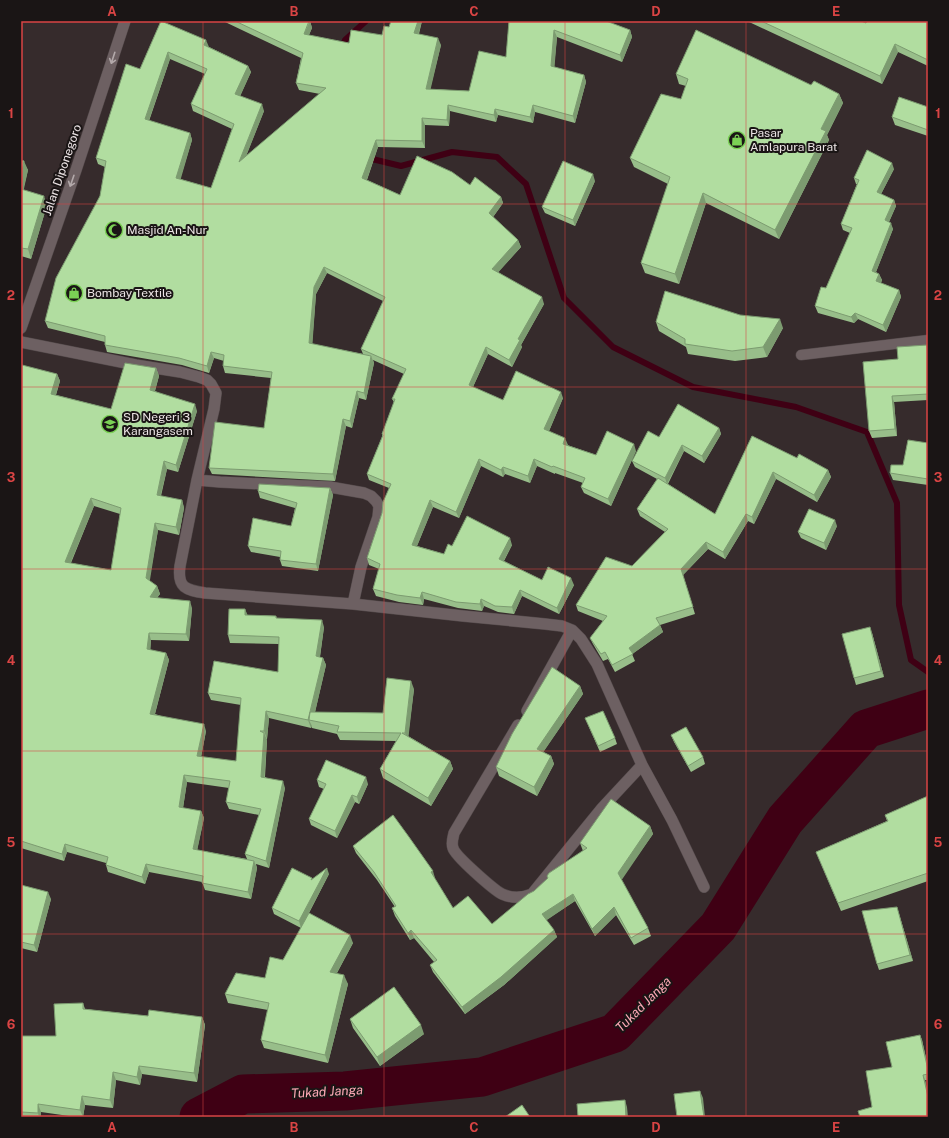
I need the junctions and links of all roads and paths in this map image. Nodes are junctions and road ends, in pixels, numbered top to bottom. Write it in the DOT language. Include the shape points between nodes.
graph roads {
  1 [pos="125,21"];
  2 [pos="21,328"];
  3 [pos="928,340"];
  4 [pos="21,342"];
  5 [pos="801,355"];
  6 [pos="197,480"];
  7 [pos="353,604"];
  8 [pos="572,630"];
  9 [pos="642,765"];
  10 [pos="704,887"];
  1 -- 2 [label="street, Jalan Diponegoro, one-way"];
  3 -- 5 [label="lane"];
  4 -- 6 [label="street" via="180,372 207,380 216,394"];
  6 -- 7 [label="street" via="178,577 185,587 205,593"];
  6 -- 7 [label="street" via="330,487 371,496 379,506 378,517 361,567"];
  7 -- 8 [label="street" via="546,624"];
  8 -- 9 [label="street" via="598,664"];
  8 -- 9 [label="street" via="454,833 452,847 455,853 501,894 522,898 532,894 602,808"];
  9 -- 10 [label="street"];
}
